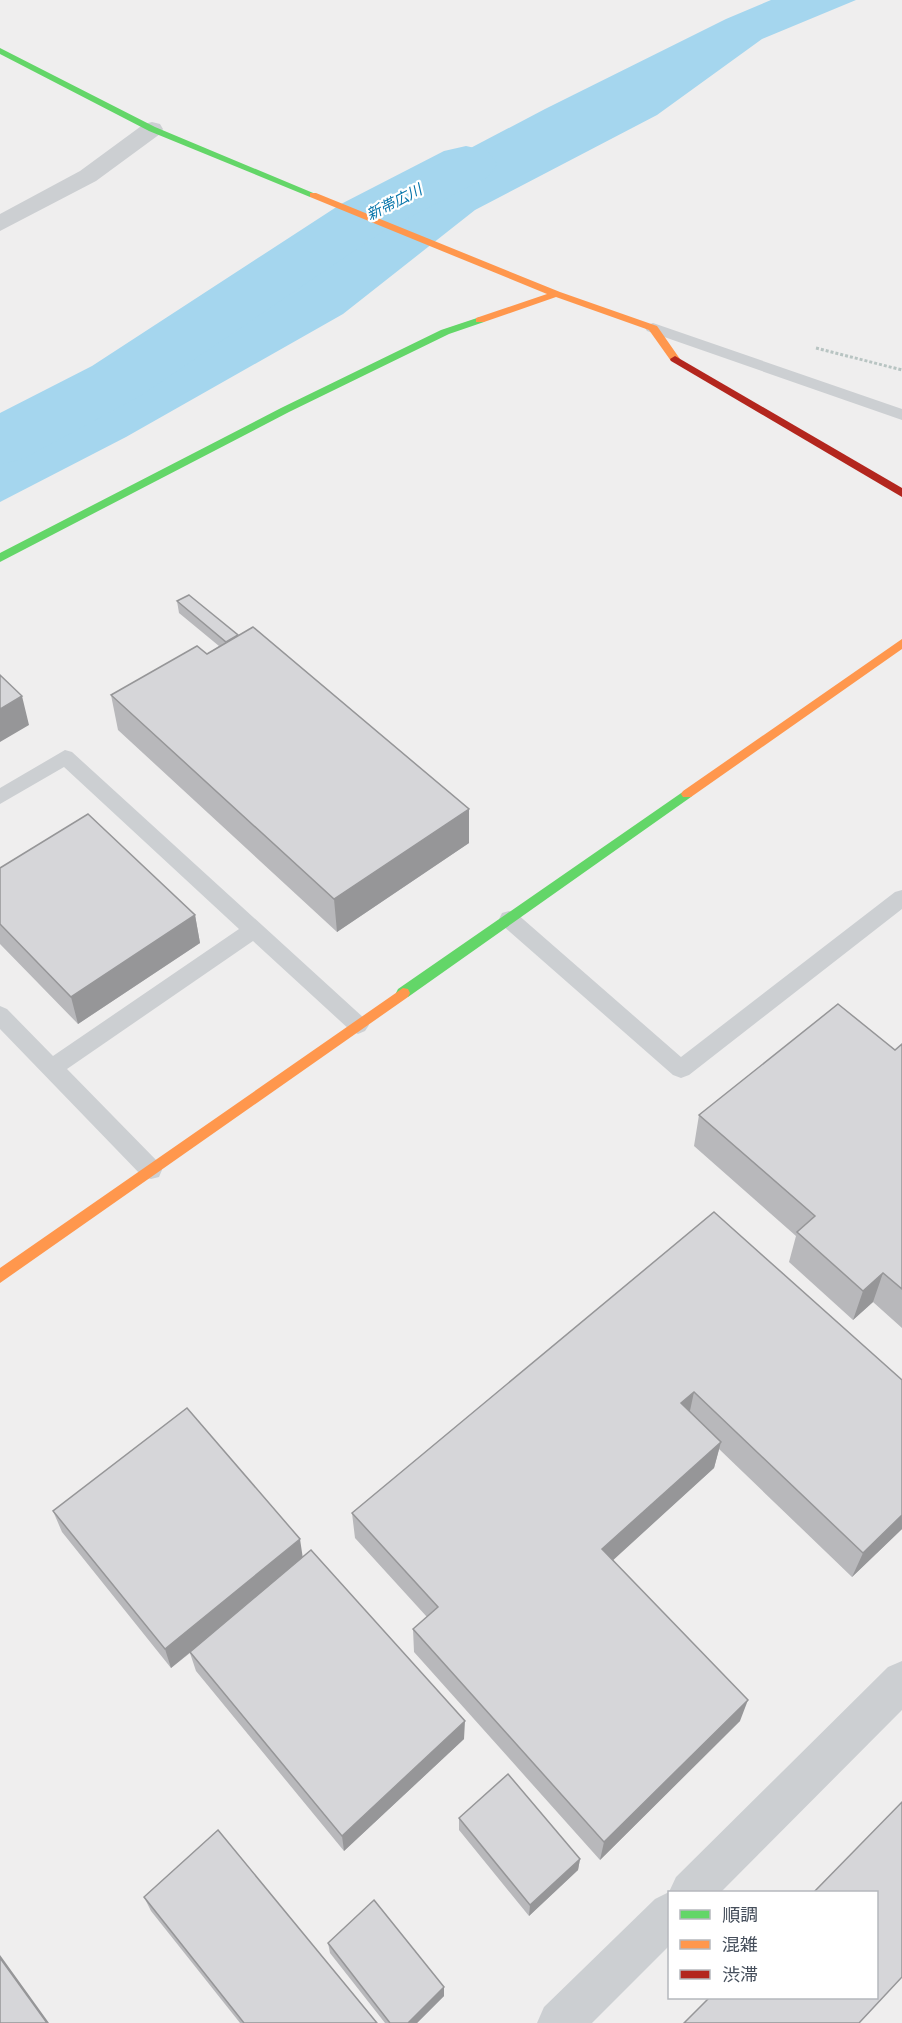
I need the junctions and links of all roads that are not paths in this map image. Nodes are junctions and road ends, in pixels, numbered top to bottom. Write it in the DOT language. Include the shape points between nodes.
graph roads {
  1 [pos="0,51"];
  2 [pos="152,129"];
  3 [pos="0,224"];
  4 [pos="556,294"];
  5 [pos="653,328"];
  6 [pos="902,415"];
  7 [pos="902,493"];
  8 [pos="0,558"];
  9 [pos="902,643"];
  10 [pos="0,797"];
  11 [pos="902,898"];
  12 [pos="509,919"];
  13 [pos="253,930"];
  14 [pos="0,1015"];
  15 [pos="358,1025"];
  16 [pos="52,1068"];
  17 [pos="151,1170"];
  18 [pos="0,1276"];
  19 [pos="902,1680"];
  20 [pos="692,1891"];
  21 [pos="668,1915"];
  22 [pos="560,2023"];
  1 -- 2 [label="street"];
  2 -- 3 [label="street" via="88,176"];
  2 -- 4 [label="street"];
  4 -- 5 [label="street"];
  4 -- 8 [label="street" via="445,332"];
  5 -- 6 [label="lane"];
  5 -- 7 [label="street" via="676,360"];
  9 -- 12 [label="street"];
  10 -- 13 [label="lane" via="65,757"];
  11 -- 12 [label="lane" via="681,1069"];
  12 -- 15 [label="street"];
  13 -- 15 [label="lane"];
  13 -- 16 [label="lane"];
  14 -- 16 [label="lane"];
  15 -- 17 [label="street"];
  16 -- 17 [label="lane"];
  17 -- 18 [label="street"];
  19 -- 20 [label="street"];
  21 -- 22 [label="street"];
}
